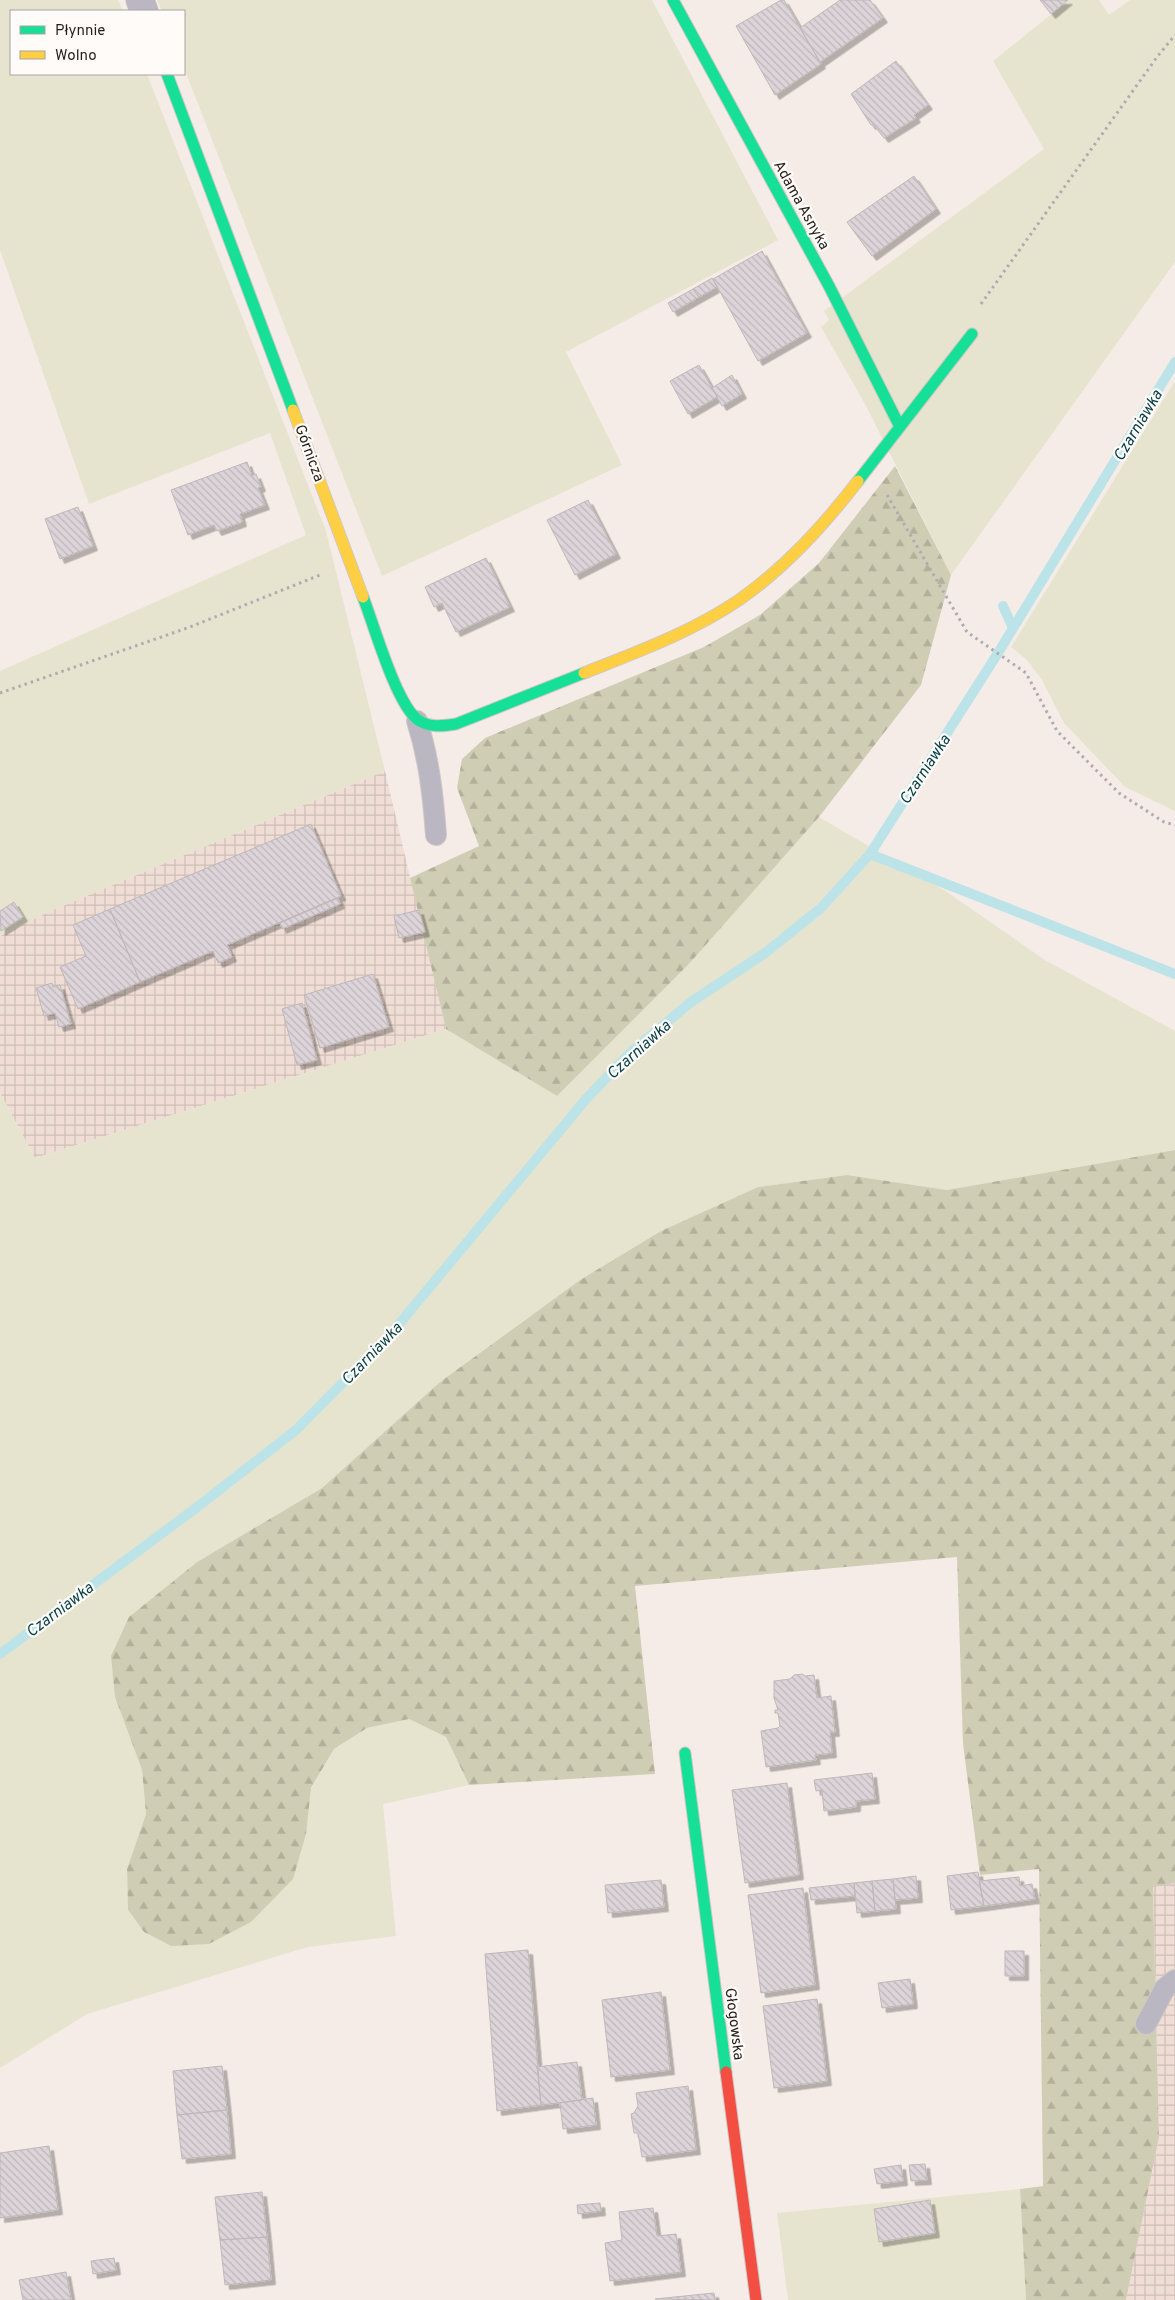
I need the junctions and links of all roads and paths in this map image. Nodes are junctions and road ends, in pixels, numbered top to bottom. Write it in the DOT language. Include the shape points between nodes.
graph roads {
  1 [pos="672,0"];
  2 [pos="1175,35"];
  3 [pos="167,75"];
  4 [pos="972,334"];
  5 [pos="900,427"];
  6 [pos="870,465"];
  7 [pos="351,562"];
  8 [pos="0,693"];
  9 [pos="417,721"];
  10 [pos="1175,825"];
  11 [pos="436,834"];
  12 [pos="685,1753"];
  13 [pos="1175,1980"];
  14 [pos="1146,2024"];
  15 [pos="756,2300"];
  1 -- 5 [label="street, Adama Asnyka" via="829,286"];
  2 -- 4 [label="path" via="981,302"];
  3 -- 7 [label="street, Górnicza"];
  4 -- 5 [label="street"];
  5 -- 6 [label="street"];
  6 -- 9 [label="street" via="808,541 739,600 699,624 650,648 456,724 440,728"];
  6 -- 10 [label="path" via="960,622 976,640 1018,666 1032,683 1057,732 1089,765 1119,793 1164,822"];
  7 -- 8 [label="path" via="190,627"];
  7 -- 9 [label="street, Górnicza" via="397,687 407,709"];
  9 -- 11 [label="lane, Górnicza" via="430,771"];
  12 -- 15 [label="street, Głogowska"];
  13 -- 14 [label="lane" via="1165,1988"];
}
